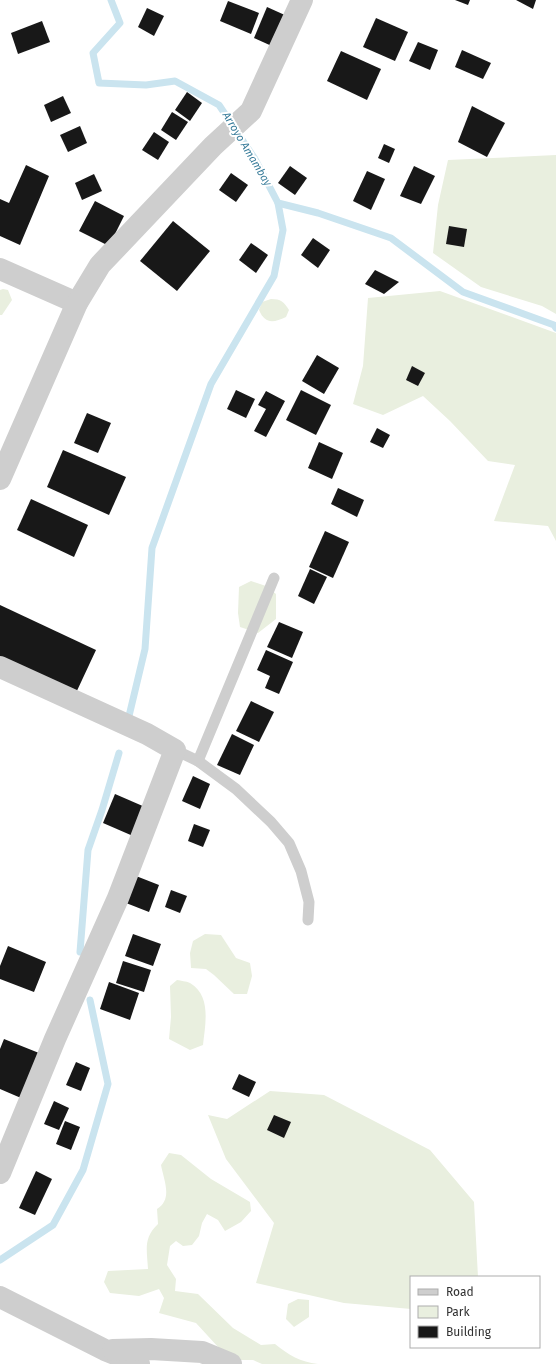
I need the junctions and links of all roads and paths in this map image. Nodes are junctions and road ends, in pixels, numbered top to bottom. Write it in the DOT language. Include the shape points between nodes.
graph roads {
  1 [pos="302,0"];
  2 [pos="0,269"];
  3 [pos="77,303"];
  4 [pos="0,479"];
  5 [pos="274,578"];
  6 [pos="0,667"];
  7 [pos="175,750"];
  8 [pos="198,761"];
  9 [pos="308,920"];
  10 [pos="0,1173"];
  11 [pos="0,1297"];
  12 [pos="105,1350"];
  13 [pos="139,1364"];
  14 [pos="231,1364"];
  1 -- 3 [label="street" via="251,111 213,146 100,266"];
  2 -- 3 [label="street"];
  3 -- 4 [label="street"];
  5 -- 8 [label="lane"];
  6 -- 7 [label="street" via="147,734"];
  7 -- 8 [label="lane"];
  7 -- 10 [label="street" via="118,898 55,1039"];
  8 -- 9 [label="lane" via="236,789 289,843 301,871 309,902"];
  11 -- 12 [label="street"];
  12 -- 13 [label="street"];
  12 -- 14 [label="street" via="202,1352"];
}
